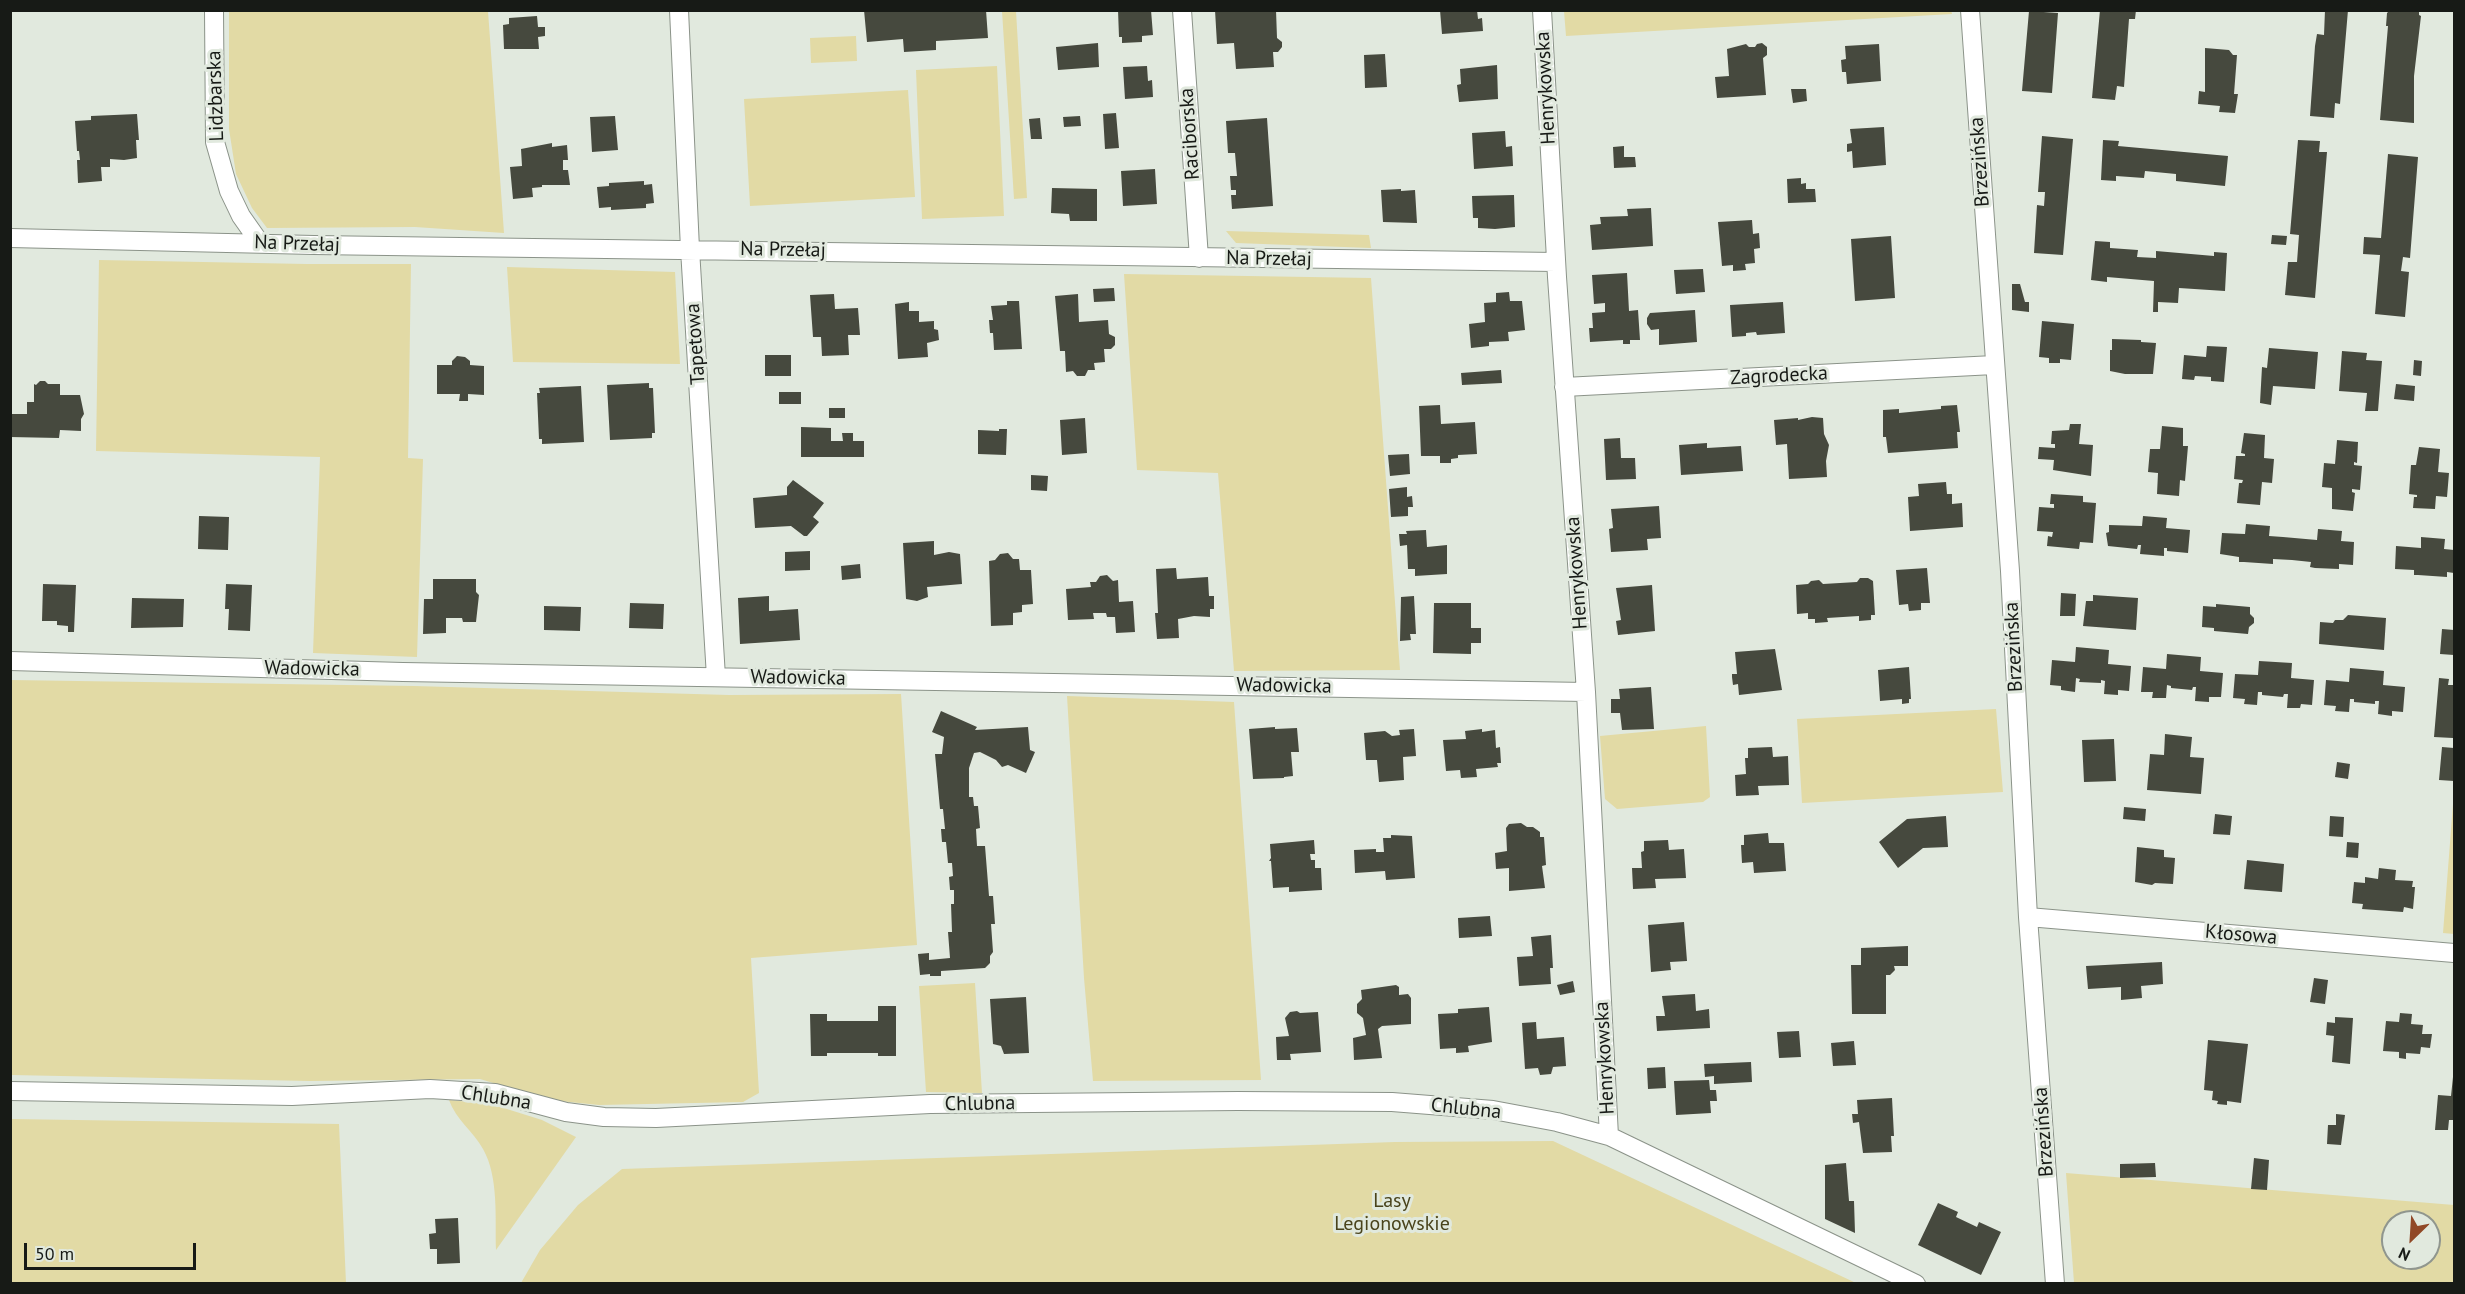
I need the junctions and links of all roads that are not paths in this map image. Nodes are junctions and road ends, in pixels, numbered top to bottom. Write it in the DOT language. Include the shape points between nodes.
graph roads {
  1 [pos="214,10"];
  2 [pos="679,10"];
  3 [pos="1182,10"];
  4 [pos="1542,10"];
  5 [pos="1970,10"];
  6 [pos="10,238"];
  7 [pos="260,243"];
  8 [pos="690,249"];
  9 [pos="1199,258"];
  10 [pos="1556,262"];
  11 [pos="1994,365"];
  12 [pos="1564,387"];
  13 [pos="10,661"];
  14 [pos="716,677"];
  15 [pos="1586,692"];
  16 [pos="2028,917"];
  17 [pos="2454,953"];
  18 [pos="10,1091"];
  19 [pos="1609,1136"];
  20 [pos="1916,1284"];
  21 [pos="2055,1284"];
  1 -- 7 [label="street, Lidzbarska" via="215,142 229,190"];
  2 -- 8 [label="street, Tapetowa"];
  3 -- 9 [label="street, Raciborska"];
  4 -- 10 [label="street, Henrykowska"];
  5 -- 11 [label="street, Brzezińska"];
  6 -- 7 [label="street, Na Przełaj"];
  7 -- 8 [label="street, Na Przełaj"];
  8 -- 9 [label="street, Na Przełaj"];
  8 -- 14 [label="street, Tapetowa"];
  9 -- 10 [label="street, Na Przełaj"];
  10 -- 12 [label="street, Henrykowska"];
  11 -- 12 [label="street, Zagrodecka"];
  11 -- 16 [label="street, Brzezińska" via="2010,571"];
  12 -- 15 [label="street, Henrykowska"];
  13 -- 14 [label="street, Wadowicka"];
  14 -- 15 [label="street, Wadowicka"];
  15 -- 19 [label="street, Henrykowska"];
  16 -- 17 [label="street, Kłosowa"];
  16 -- 21 [label="street, Brzezińska"];
  18 -- 19 [label="street, Chlubna" via="292,1096 430,1089 495,1093 566,1112 604,1117 656,1118 930,1104 1392,1102 1493,1110"];
  19 -- 20 [label="street, Chlubna"];
}
